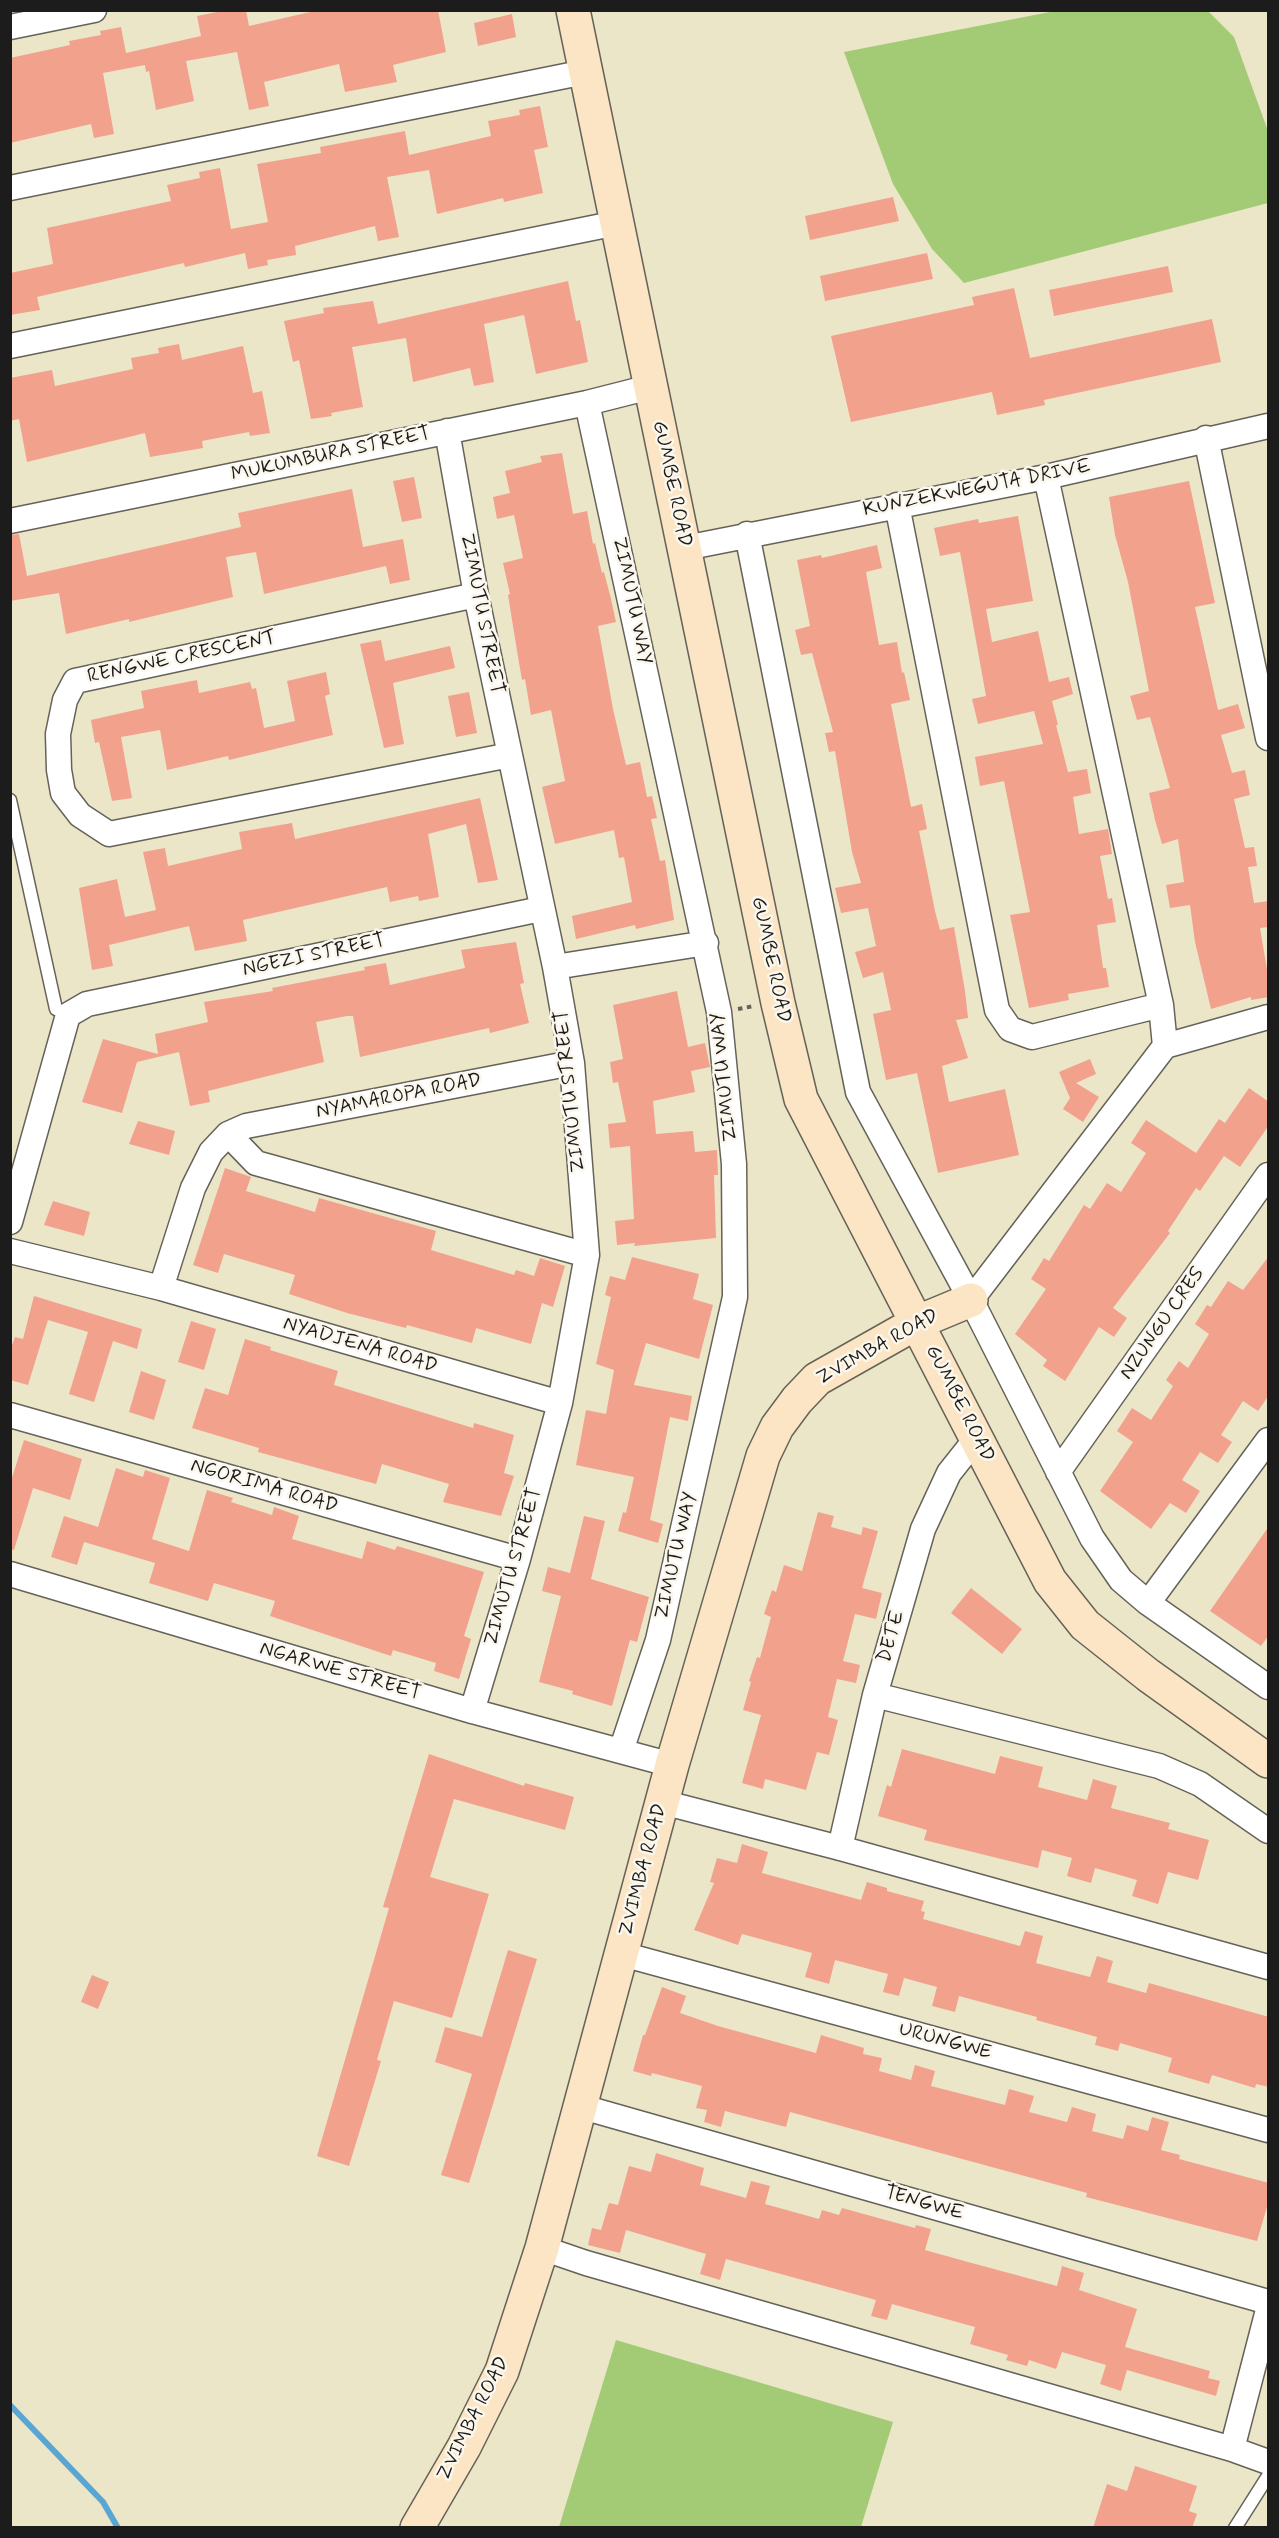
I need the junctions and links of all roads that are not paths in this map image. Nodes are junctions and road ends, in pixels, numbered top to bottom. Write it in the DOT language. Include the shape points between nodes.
graph roads {
  1 [pos="94,10"];
  2 [pos="573,10"];
  3 [pos="10,27"];
  4 [pos="585,72"];
  5 [pos="10,188"];
  6 [pos="617,223"];
  7 [pos="10,346"];
  8 [pos="650,387"];
  9 [pos="587,403"];
  10 [pos="1269,426"];
  11 [pos="447,431"];
  12 [pos="1206,438"];
  13 [pos="1046,477"];
  14 [pos="897,505"];
  15 [pos="10,521"];
  16 [pos="747,534"];
  17 [pos="685,548"];
  18 [pos="476,595"];
  19 [pos="1269,738"];
  20 [pos="510,755"];
  21 [pos="10,800"];
  22 [pos="541,909"];
  23 [pos="706,943"];
  24 [pos="555,967"];
  25 [pos="1161,1005"];
  26 [pos="77,1010"];
  27 [pos="1269,1017"];
  28 [pos="1165,1046"];
  29 [pos="572,1063"];
  30 [pos="228,1134"];
  31 [pos="1269,1176"];
  32 [pos="10,1222"];
  33 [pos="10,1251"];
  34 [pos="586,1255"];
  35 [pos="160,1288"];
  36 [pos="971,1300"];
  37 [pos="918,1322"];
  38 [pos="560,1403"];
  39 [pos="10,1415"];
  40 [pos="976,1439"];
  41 [pos="1269,1440"];
  42 [pos="1058,1472"];
  43 [pos="518,1559"];
  44 [pos="10,1574"];
  45 [pos="1148,1603"];
  46 [pos="1269,1687"];
  47 [pos="875,1695"];
  48 [pos="472,1711"];
  49 [pos="621,1751"];
  50 [pos="1269,1761"];
  51 [pos="672,1766"];
  52 [pos="662,1802"];
  53 [pos="1269,1831"];
  54 [pos="840,1848"];
  55 [pos="622,1954"];
  56 [pos="1269,1967"];
  57 [pos="579,2106"];
  58 [pos="1269,2130"];
  59 [pos="542,2248"];
  60 [pos="1269,2302"];
  61 [pos="1269,2310"];
  62 [pos="1232,2449"];
  63 [pos="1269,2462"];
  64 [pos="1269,2476"];
  65 [pos="417,2528"];
  66 [pos="1235,2528"];
  1 -- 3 [label="street"];
  2 -- 4 [label="street, GUMBE ROAD"];
  4 -- 5 [label="street"];
  4 -- 6 [label="street, GUMBE ROAD"];
  6 -- 7 [label="street"];
  6 -- 8 [label="street, GUMBE ROAD"];
  8 -- 9 [label="street, MUKUMBURA STREET"];
  8 -- 17 [label="street, GUMBE ROAD"];
  9 -- 11 [label="street, MUKUMBURA STREET"];
  9 -- 23 [label="street, ZIMUTU WAY"];
  10 -- 12 [label="street, KUNZEKWEGUTA DRIVE"];
  11 -- 15 [label="street, MUKUMBURA STREET"];
  11 -- 18 [label="street, ZIMUTU STREET"];
  12 -- 13 [label="street, KUNZEKWEGUTA DRIVE"];
  12 -- 19 [label="street"];
  13 -- 14 [label="street, KUNZEKWEGUTA DRIVE"];
  13 -- 25 [label="street"];
  14 -- 16 [label="street, KUNZEKWEGUTA DRIVE"];
  14 -- 25 [label="street" via="998,1010 1010,1029 1032,1037"];
  16 -- 17 [label="street, KUNZEKWEGUTA DRIVE"];
  16 -- 36 [label="street" via="858,1092"];
  17 -- 37 [label="street, GUMBE ROAD" via="801,1099"];
  18 -- 20 [label="street, ZIMUTU STREET"];
  18 -- 20 [label="street, RENGWE CRESCENT" via="75,681 65,700 58,734 63,793 80,815 109,834"];
  20 -- 22 [label="street, ZIMUTU STREET"];
  21 -- 26 [label="lane" via="56,1009"];
  22 -- 24 [label="street, ZIMUTU STREET"];
  22 -- 26 [label="street, NGEZI STREET"];
  23 -- 24 [label="street"];
  23 -- 49 [label="street, ZIMUTU WAY" via="720,1012 734,1164 735,1297 658,1640"];
  24 -- 29 [label="street, ZIMUTU STREET"];
  25 -- 28 [label="street"];
  26 -- 32 [label="street"];
  27 -- 28 [label="street"];
  28 -- 36 [label="street"];
  29 -- 30 [label="street, NYAMAROPA ROAD" via="246,1126"];
  29 -- 34 [label="street, ZIMUTU STREET"];
  30 -- 34 [label="street" via="256,1163"];
  30 -- 35 [label="street" via="211,1152 193,1188"];
  31 -- 42 [label="street, NZUNGU CRES"];
  33 -- 35 [label="street, NYADJENA ROAD"];
  34 -- 38 [label="street, ZIMUTU STREET"];
  35 -- 38 [label="street, NYADJENA ROAD"];
  36 -- 37 [label="street, ZVIMBA ROAD"];
  36 -- 42 [label="street"];
  37 -- 40 [label="street, GUMBE ROAD"];
  37 -- 51 [label="street, ZVIMBA ROAD" via="817,1379 777,1427 763,1456"];
  38 -- 43 [label="street, ZIMUTU STREET"];
  39 -- 43 [label="street, NGORIMA ROAD"];
  40 -- 47 [label="street, DETE" via="949,1473 923,1529"];
  40 -- 50 [label="street, GUMBE ROAD" via="1050,1581 1085,1625"];
  41 -- 45 [label="street"];
  42 -- 45 [label="street" via="1092,1538 1121,1580"];
  43 -- 48 [label="street, ZIMUTU STREET"];
  44 -- 48 [label="street, NGARWE STREET"];
  45 -- 46 [label="street"];
  47 -- 53 [label="street" via="1159,1766 1200,1784"];
  47 -- 54 [label="street, DETE"];
  48 -- 49 [label="street, NGARWE STREET"];
  49 -- 51 [label="street, NGARWE STREET"];
  51 -- 52 [label="street, ZVIMBA ROAD"];
  52 -- 54 [label="street"];
  52 -- 55 [label="street, ZVIMBA ROAD"];
  54 -- 56 [label="street"];
  55 -- 57 [label="street, ZVIMBA ROAD"];
  55 -- 58 [label="street, URUNGWE"];
  57 -- 59 [label="street, ZVIMBA ROAD"];
  57 -- 60 [label="street, TENGWE"];
  59 -- 62 [label="street"];
  59 -- 65 [label="street, ZVIMBA ROAD" via="502,2371"];
  61 -- 62 [label="street"];
  62 -- 63 [label="street"];
  64 -- 66 [label="lane"];
}
